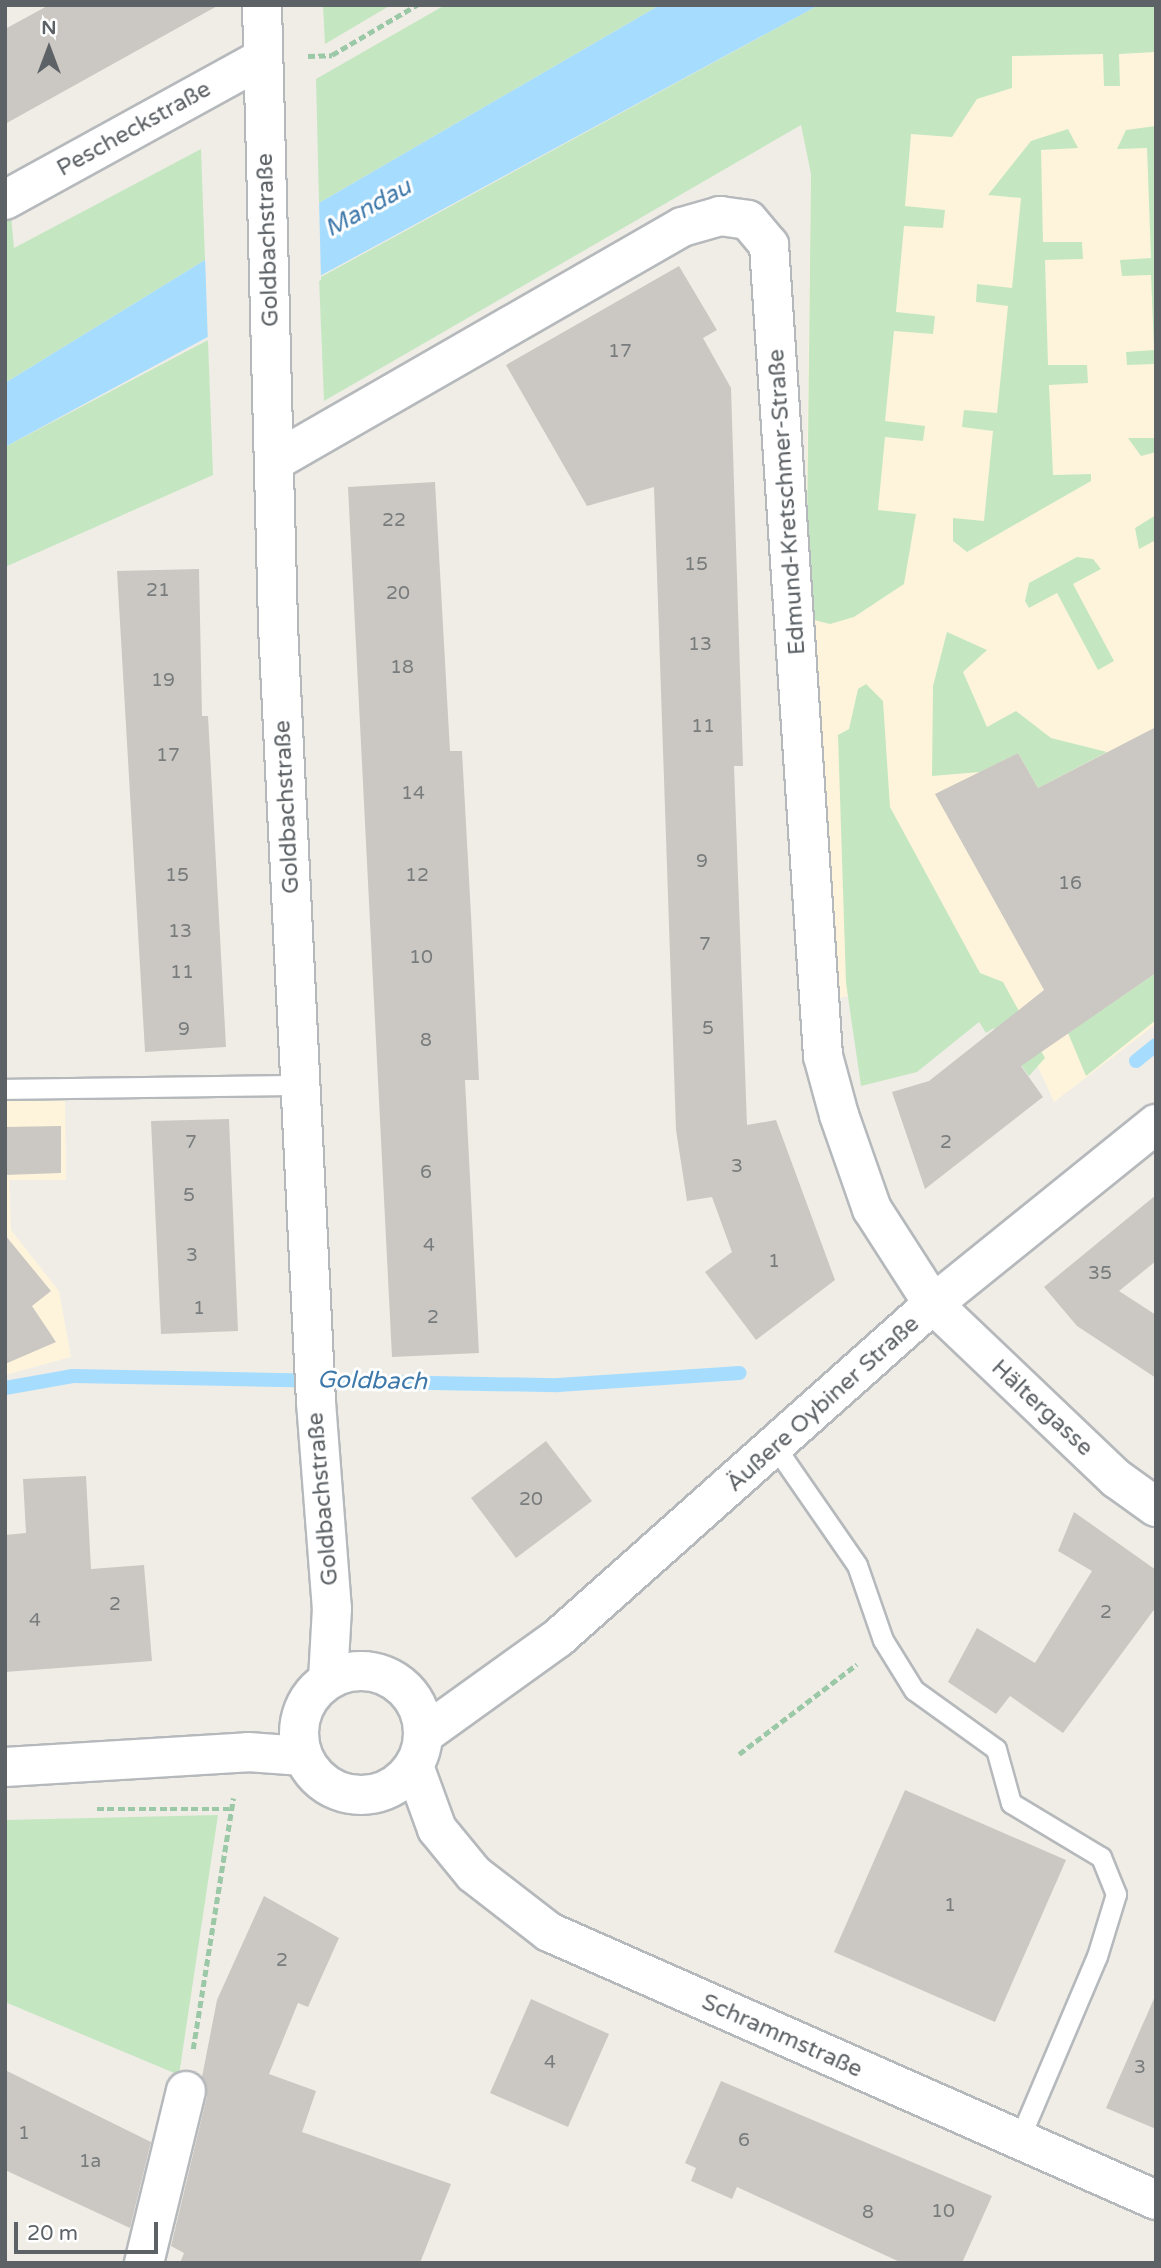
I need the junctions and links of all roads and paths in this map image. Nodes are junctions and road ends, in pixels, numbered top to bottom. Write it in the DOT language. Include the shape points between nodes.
graph roads {
  1 [pos="262,5"];
  2 [pos="417,5"];
  3 [pos="262,58"];
  4 [pos="5,200"];
  5 [pos="274,444"];
  6 [pos="300,1085"];
  7 [pos="5,1090"];
  8 [pos="1156,1124"];
  9 [pos="933,1304"];
  10 [pos="776,1448"];
  11 [pos="1156,1507"];
  12 [pos="883,1640"];
  13 [pos="343,1675"];
  14 [pos="493,1686"];
  15 [pos="406,1690"];
  16 [pos="301,1741"];
  17 [pos="419,1751"];
  18 [pos="248,1752"];
  19 [pos="739,1754"];
  20 [pos="5,1767"];
  21 [pos="363,1796"];
  22 [pos="93,1809"];
  23 [pos="229,1809"];
  24 [pos="438,1829"];
  25 [pos="186,2091"];
  26 [pos="1019,2140"];
  27 [pos="1156,2200"];
  28 [pos="144,2263"];
  1 -- 3 [label="street, Goldbachstraße"];
  2 -- 3 [label="path" via="332,55"];
  3 -- 4 [label="street, Pescheckstraße"];
  3 -- 5 [label="street, Goldbachstraße"];
  5 -- 6 [label="street, Goldbachstraße"];
  5 -- 9 [label="street, Edmund-Kretschmer-Straße" via="682,227 720,216 748,220 769,245 823,1056 872,1209"];
  6 -- 7 [label="lane"];
  6 -- 13 [label="street, Goldbachstraße" via="316,1402 332,1608"];
  8 -- 9 [label="street, Äußere Oybiner Straße"];
  9 -- 10 [label="street, Äußere Oybiner Straße"];
  9 -- 11 [label="street, Hältergasse" via="1117,1479"];
  10 -- 12 [label="lane" via="857,1564"];
  10 -- 14 [label="street, Äußere Oybiner Straße"];
  12 -- 19 [label="path" via="825,1693"];
  12 -- 26 [label="lane" via="915,1690 996,1749 1011,1803 1101,1857 1116,1894 1097,1956"];
  13 -- 15 [label="street" via="392,1678"];
  13 -- 16 [label="street" via="307,1700"];
  14 -- 15 [label="street"];
  14 -- 17 [label="street, Äußere Oybiner Straße"];
  15 -- 17 [label="street"];
  16 -- 18 [label="street"];
  16 -- 21 [label="street" via="327,1785"];
  17 -- 21 [label="street" via="401,1781"];
  17 -- 24 [label="street, Schrammstraße"];
  18 -- 20 [label="street"];
  18 -- 23 [label="path"];
  21 -- 24 [label="street, Schrammstraße"];
  22 -- 23 [label="path"];
  23 -- 25 [label="path"];
  24 -- 26 [label="street, Schrammstraße" via="474,1874 549,1932"];
  25 -- 28 [label="street"];
  26 -- 27 [label="street, Schrammstraße"];
}
